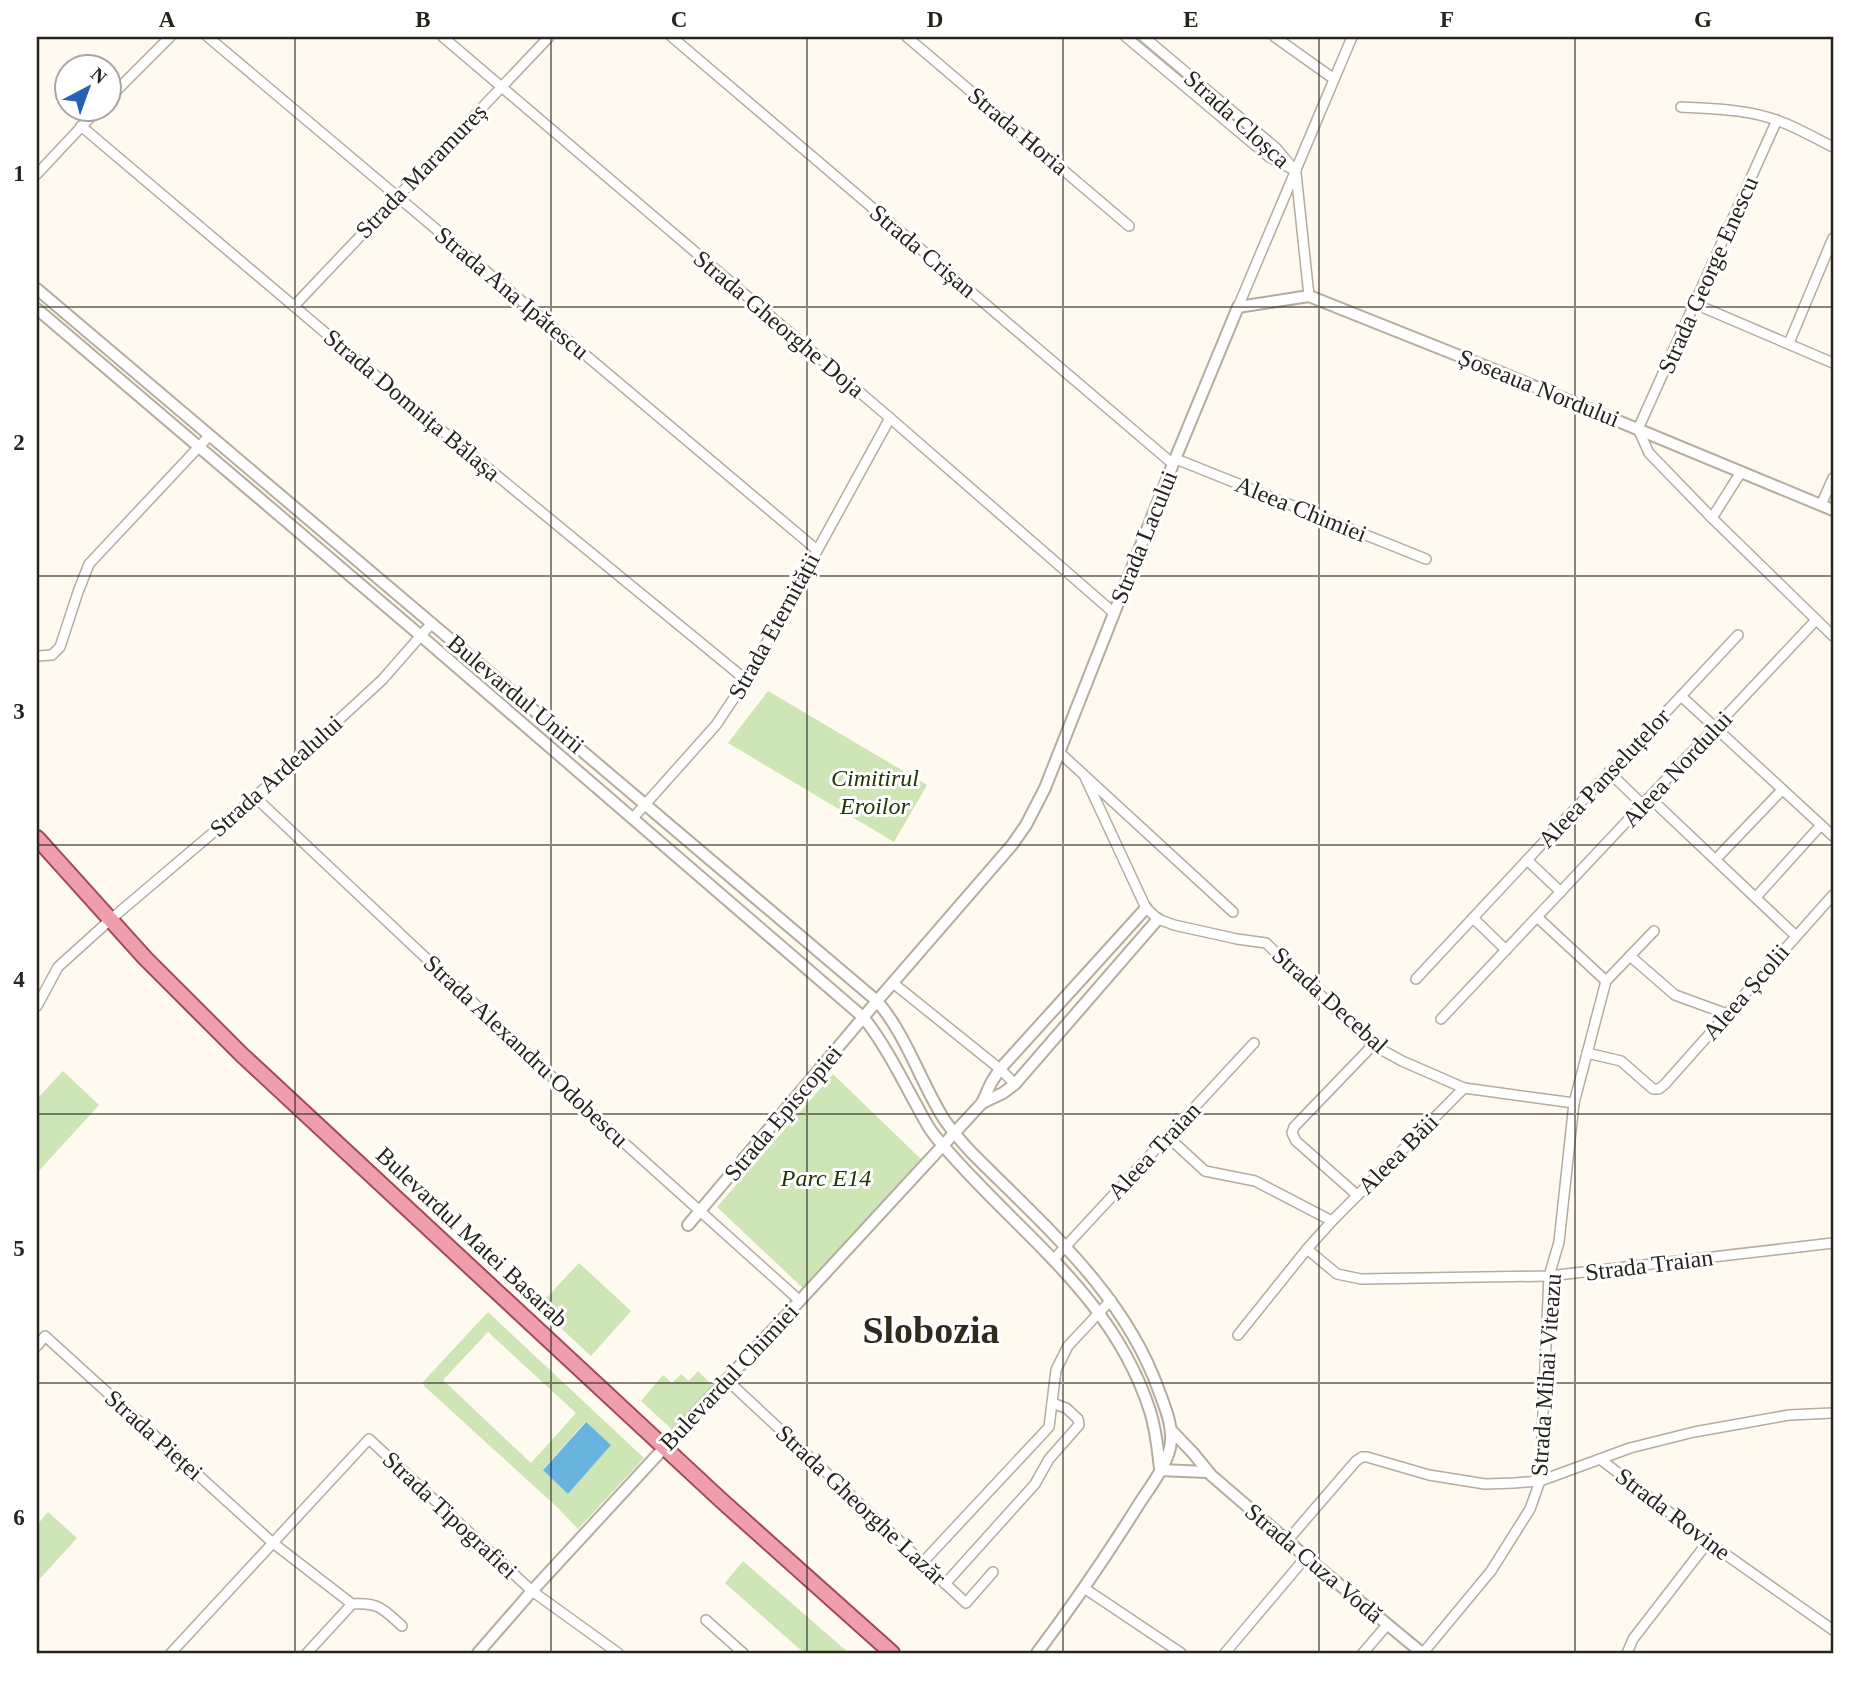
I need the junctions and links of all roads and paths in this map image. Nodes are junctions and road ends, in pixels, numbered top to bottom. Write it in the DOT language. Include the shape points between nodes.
graph roads {
  1 [pos="170,37"];
  2 [pos="208,37"];
  3 [pos="443,37"];
  4 [pos="549,37"];
  5 [pos="672,37"];
  6 [pos="906,37"];
  7 [pos="1126,37"];
  8 [pos="1144,37"];
  9 [pos="1275,37"];
  10 [pos="1352,37"];
  11 [pos="1334,79"];
  12 [pos="122,85"];
  13 [pos="501,87"];
  14 [pos="1681,107"];
  15 [pos="1777,120"];
  16 [pos="85,122"];
  17 [pos="81,126"];
  18 [pos="1833,147"];
  19 [pos="1296,171"];
  20 [pos="37,174"];
  21 [pos="397,196"];
  22 [pos="1129,226"];
  23 [pos="1833,238"];
  24 [pos="37,289"];
  25 [pos="1309,296"];
  26 [pos="1695,304"];
  27 [pos="294,306"];
  28 [pos="1238,307"];
  29 [pos="37,309"];
  30 [pos="1789,344"];
  31 [pos="1833,363"];
  32 [pos="890,418"];
  33 [pos="1638,429"];
  34 [pos="209,436"];
  35 [pos="199,447"];
  36 [pos="1175,462"];
  37 [pos="1741,472"];
  38 [pos="1833,478"];
  39 [pos="1821,505"];
  40 [pos="1833,510"];
  41 [pos="1712,518"];
  42 [pos="817,550"];
  43 [pos="1426,559"];
  44 [pos="1114,613"];
  45 [pos="1816,620"];
  46 [pos="432,623"];
  47 [pos="1738,635"];
  48 [pos="421,636"];
  49 [pos="1833,636"];
  50 [pos="37,656"];
  51 [pos="746,680"];
  52 [pos="1681,696"];
  53 [pos="1716,729"];
  54 [pos="1059,752"];
  55 [pos="1609,772"];
  56 [pos="1085,777"];
  57 [pos="1782,790"];
  58 [pos="255,797"];
  59 [pos="1647,802"];
  60 [pos="646,803"];
  61 [pos="633,818"];
  62 [pos="1821,825"];
  63 [pos="1833,836"];
  64 [pos="37,838"];
  65 [pos="1716,859"];
  66 [pos="1527,860"];
  67 [pos="1561,892"];
  68 [pos="1833,895"];
  69 [pos="1756,897"];
  70 [pos="1146,908"];
  71 [pos="1233,912"];
  72 [pos="1537,917"];
  73 [pos="1473,918"];
  74 [pos="1158,919"];
  75 [pos="110,920"];
  76 [pos="1654,931"];
  77 [pos="1796,936"];
  78 [pos="1506,950"];
  79 [pos="1630,956"];
  80 [pos="1416,979"];
  81 [pos="1606,981"];
  82 [pos="893,983"];
  83 [pos="877,1001"];
  84 [pos="37,1006"];
  85 [pos="1727,1014"];
  86 [pos="863,1017"];
  87 [pos="1441,1019"];
  88 [pos="1255,1043"];
  89 [pos="1373,1045"];
  90 [pos="1587,1053"];
  91 [pos="1000,1069"];
  92 [pos="1015,1084"];
  93 [pos="1464,1087"];
  94 [pos="982,1103"];
  95 [pos="1574,1103"];
  96 [pos="954,1133"];
  97 [pos="1168,1137"];
  98 [pos="943,1144"];
  99 [pos="1357,1195"];
  100 [pos="700,1211"];
  101 [pos="1332,1221"];
  102 [pos="688,1225"];
  103 [pos="1833,1243"];
  104 [pos="1066,1247"];
  105 [pos="1307,1249"];
  106 [pos="1054,1259"];
  107 [pos="1549,1276"];
  108 [pos="799,1300"];
  109 [pos="1111,1300"];
  110 [pos="1099,1312"];
  111 [pos="1238,1335"];
  112 [pos="37,1346"];
  113 [pos="727,1380"];
  114 [pos="1052,1402"];
  115 [pos="1833,1413"];
  116 [pos="1171,1430"];
  117 [pos="664,1447"];
  118 [pos="1600,1460"];
  119 [pos="1160,1470"];
  120 [pos="1207,1472"];
  121 [pos="1540,1481"];
  122 [pos="1287,1541"];
  123 [pos="1708,1542"];
  124 [pos="273,1543"];
  125 [pos="1306,1557"];
  126 [pos="923,1562"];
  127 [pos="993,1572"];
  128 [pos="945,1584"];
  129 [pos="1084,1588"];
  130 [pos="532,1591"];
  131 [pos="352,1604"];
  132 [pos="706,1620"];
  133 [pos="1387,1625"];
  134 [pos="402,1626"];
  135 [pos="1833,1630"];
  136 [pos="171,1653"];
  137 [pos="307,1653"];
  138 [pos="478,1653"];
  139 [pos="617,1653"];
  140 [pos="743,1653"];
  141 [pos="892,1653"];
  142 [pos="1037,1653"];
  143 [pos="1181,1653"];
  144 [pos="1225,1653"];
  145 [pos="1363,1653"];
  146 [pos="1422,1653"];
  147 [pos="1627,1653"];
  1 -- 12 [label="street"];
  2 -- 21 [label="street, Strada Ana Ipătescu"];
  3 -- 13 [label="street, Strada Gheorghe Doja"];
  4 -- 13 [label="street, Strada Maramureș"];
  5 -- 36 [label="street, Strada Crișan"];
  6 -- 22 [label="street, Strada Horia"];
  7 -- 19 [label="street, Strada Cloșca" via="1269,157"];
  8 -- 19 [label="street, Strada Cloșca" via="1276,148"];
  9 -- 11 [label="street"];
  10 -- 11 [label="street, Strada Lacului"];
  11 -- 19 [label="street, Strada Lacului"];
  13 -- 21 [label="street, Strada Maramureș"];
  13 -- 32 [label="street, Strada Gheorghe Doja"];
  14 -- 15 [label="street"];
  15 -- 18 [label="street"];
  15 -- 26 [label="street, Strada George Enescu"];
  16 -- 17 [label="street"];
  17 -- 20 [label="street"];
  17 -- 27 [label="street, Strada Domnița Bălașa"];
  19 -- 25 [label="street"];
  19 -- 28 [label="street, Strada Lacului"];
  21 -- 27 [label="street, Strada Maramureș"];
  21 -- 42 [label="street, Strada Ana Ipătescu"];
  23 -- 30 [label="street"];
  24 -- 34 [label="street, Bulevardul Unirii"];
  25 -- 28 [label="street"];
  25 -- 33 [label="street, Șoseaua Nordului"];
  26 -- 30 [label="street"];
  26 -- 33 [label="street, Strada George Enescu"];
  27 -- 51 [label="street, Strada Domnița Bălașa"];
  28 -- 36 [label="street, Strada Lacului"];
  29 -- 35 [label="street, Bulevardul Unirii"];
  30 -- 31 [label="street"];
  32 -- 42 [label="street, Strada Eternității"];
  32 -- 44 [label="street, Strada Gheorghe Doja"];
  33 -- 37 [label="street, Șoseaua Nordului"];
  33 -- 41 [label="street" via="1649,453"];
  34 -- 35 [label="street"];
  34 -- 46 [label="street, Bulevardul Unirii"];
  35 -- 48 [label="street, Bulevardul Unirii"];
  35 -- 50 [label="street" via="89,564 57,652"];
  36 -- 43 [label="street, Aleea Chimiei"];
  36 -- 44 [label="street, Strada Lacului"];
  37 -- 39 [label="street, Șoseaua Nordului"];
  37 -- 41 [label="street"];
  38 -- 39 [label="street"];
  39 -- 40 [label="street, Șoseaua Nordului"];
  41 -- 45 [label="street"];
  42 -- 51 [label="street, Strada Eternității"];
  44 -- 54 [label="street, Strada Lacului"];
  45 -- 49 [label="street"];
  45 -- 53 [label="street, Aleea Nordului"];
  46 -- 48 [label="street, Strada Ardealului"];
  46 -- 60 [label="street, Bulevardul Unirii"];
  47 -- 52 [label="street, Aleea Panseluțelor"];
  48 -- 58 [label="street, Strada Ardealului" via="382,680"];
  48 -- 61 [label="street, Bulevardul Unirii"];
  51 -- 60 [label="street, Strada Eternității" via="716,725"];
  52 -- 53 [label="street, Aleea Panseluțelor"];
  52 -- 55 [label="street, Aleea Panseluțelor"];
  53 -- 57 [label="street, Aleea Panseluțelor"];
  53 -- 59 [label="street, Aleea Nordului"];
  54 -- 56 [label="street, Strada Decebal"];
  54 -- 82 [label="street, Strada Lacului" via="1041,796 1012,845"];
  55 -- 59 [label="street"];
  55 -- 66 [label="street, Aleea Panseluțelor"];
  56 -- 70 [label="street, Strada Decebal"];
  56 -- 71 [label="street, Strada Decebal"];
  57 -- 62 [label="street, Aleea Panseluțelor"];
  57 -- 65 [label="street"];
  58 -- 75 [label="street, Strada Ardealului"];
  58 -- 100 [label="street, Strada Alexandru Odobescu"];
  59 -- 65 [label="street"];
  59 -- 67 [label="street, Aleea Nordului"];
  60 -- 61 [label="street, Strada Eternității"];
  60 -- 83 [label="street, Bulevardul Unirii"];
  61 -- 86 [label="street, Bulevardul Unirii"];
  62 -- 63 [label="street, Aleea Panseluțelor"];
  62 -- 69 [label="street"];
  64 -- 75 [label="main road, Bulevardul Matei Basarab"];
  65 -- 69 [label="street"];
  66 -- 67 [label="street, Aleea Panseluțelor"];
  66 -- 73 [label="street, Aleea Panseluțelor"];
  67 -- 72 [label="street, Aleea Nordului"];
  68 -- 77 [label="street, Aleea Școlii"];
  69 -- 77 [label="street"];
  70 -- 74 [label="street, Strada Decebal"];
  70 -- 91 [label="street, Bulevardul Chimiei"];
  72 -- 78 [label="street, Aleea Nordului"];
  72 -- 81 [label="street"];
  73 -- 78 [label="street"];
  73 -- 80 [label="street, Aleea Panseluțelor"];
  74 -- 89 [label="street, Strada Decebal" via="1266,943"];
  74 -- 92 [label="street, Bulevardul Chimiei"];
  75 -- 84 [label="street, Strada Ardealului" via="58,967"];
  75 -- 117 [label="main road, Bulevardul Matei Basarab" via="241,1054"];
  76 -- 79 [label="street"];
  77 -- 85 [label="street, Aleea Școlii"];
  78 -- 87 [label="street, Aleea Nordului"];
  79 -- 81 [label="street"];
  79 -- 85 [label="street" via="1675,995"];
  81 -- 90 [label="street, Strada Mihai Viteazu"];
  82 -- 83 [label="street, Strada Lacului"];
  82 -- 91 [label="street"];
  83 -- 86 [label="street, Strada Episcopiei"];
  83 -- 96 [label="street, Bulevardul Unirii"];
  85 -- 90 [label="street, Aleea Școlii" via="1659,1089 1653,1089 1621,1061"];
  86 -- 98 [label="street, Bulevardul Unirii"];
  86 -- 100 [label="street, Strada Episcopiei"];
  88 -- 97 [label="street, Aleea Traian"];
  89 -- 93 [label="street, Strada Decebal"];
  89 -- 99 [label="street" via="1292,1133"];
  90 -- 95 [label="street, Strada Mihai Viteazu"];
  91 -- 92 [label="street"];
  91 -- 94 [label="street, Bulevardul Chimiei"];
  92 -- 94 [label="street, Bulevardul Chimiei"];
  93 -- 95 [label="street, Strada Decebal"];
  93 -- 99 [label="street, Aleea Băii"];
  94 -- 96 [label="street, Bulevardul Chimiei"];
  95 -- 107 [label="street, Strada Mihai Viteazu" via="1559,1242"];
  96 -- 98 [label="street, Bulevardul Chimiei"];
  96 -- 104 [label="street, Bulevardul Unirii"];
  97 -- 101 [label="street" via="1205,1171 1255,1181"];
  97 -- 104 [label="street, Aleea Traian"];
  98 -- 106 [label="street, Bulevardul Unirii"];
  98 -- 108 [label="street, Bulevardul Chimiei"];
  99 -- 101 [label="street, Aleea Băii"];
  100 -- 102 [label="street, Strada Episcopiei"];
  100 -- 108 [label="street, Strada Alexandru Odobescu"];
  101 -- 105 [label="street, Aleea Băii"];
  103 -- 107 [label="street, Strada Traian"];
  104 -- 106 [label="street, Aleea Traian"];
  104 -- 109 [label="street, Bulevardul Unirii"];
  105 -- 107 [label="street, Strada Traian" via="1327,1268 1348,1277"];
  105 -- 111 [label="street, Aleea Băii"];
  106 -- 110 [label="street, Bulevardul Unirii"];
  107 -- 121 [label="street, Strada Mihai Viteazu"];
  108 -- 113 [label="street, Bulevardul Chimiei"];
  109 -- 110 [label="street"];
  109 -- 116 [label="street, Bulevardul Unirii" via="1150,1367"];
  110 -- 114 [label="street" via="1068,1346 1056,1370"];
  110 -- 119 [label="street, Bulevardul Unirii" via="1139,1382 1155,1430"];
  112 -- 124 [label="street, Strada Pieței" via="45,1336"];
  113 -- 117 [label="street, Bulevardul Chimiei"];
  113 -- 126 [label="street, Strada Gheorghe Lazăr"];
  114 -- 126 [label="street" via="1049,1427"];
  114 -- 128 [label="street" via="1071,1412 1079,1424 1035,1484"];
  115 -- 118 [label="street" via="1789,1415 1694,1432"];
  116 -- 119 [label="street" via="1169,1452"];
  116 -- 120 [label="street, Strada Cuza Vodă"];
  117 -- 130 [label="street, Bulevardul Chimiei"];
  117 -- 141 [label="main road, Bulevardul Matei Basarab"];
  118 -- 121 [label="street, Strada Rovine"];
  118 -- 123 [label="street, Strada Rovine"];
  119 -- 120 [label="street"];
  119 -- 129 [label="street"];
  120 -- 122 [label="street, Strada Cuza Vodă"];
  121 -- 122 [label="street, Strada Rovine" via="1485,1483 1429,1475 1362,1457"];
  121 -- 146 [label="street, Strada Mihai Viteazu" via="1530,1509 1491,1572"];
  122 -- 125 [label="street, Strada Cuza Vodă"];
  123 -- 135 [label="street, Strada Rovine"];
  123 -- 147 [label="street"];
  124 -- 130 [label="street, Strada Tipografiei" via="369,1440"];
  124 -- 131 [label="street"];
  124 -- 136 [label="street"];
  125 -- 133 [label="street, Strada Cuza Vodă"];
  125 -- 144 [label="street"];
  126 -- 128 [label="street, Strada Gheorghe Lazăr"];
  127 -- 128 [label="street, Strada Gheorghe Lazăr" via="966,1603"];
  129 -- 142 [label="street"];
  129 -- 143 [label="street"];
  130 -- 138 [label="street, Bulevardul Chimiei"];
  130 -- 139 [label="street, Strada Tipografiei"];
  131 -- 134 [label="street" via="380,1606"];
  131 -- 137 [label="street"];
  132 -- 140 [label="street"];
  133 -- 145 [label="street"];
  133 -- 146 [label="street, Strada Cuza Vodă"];
}
